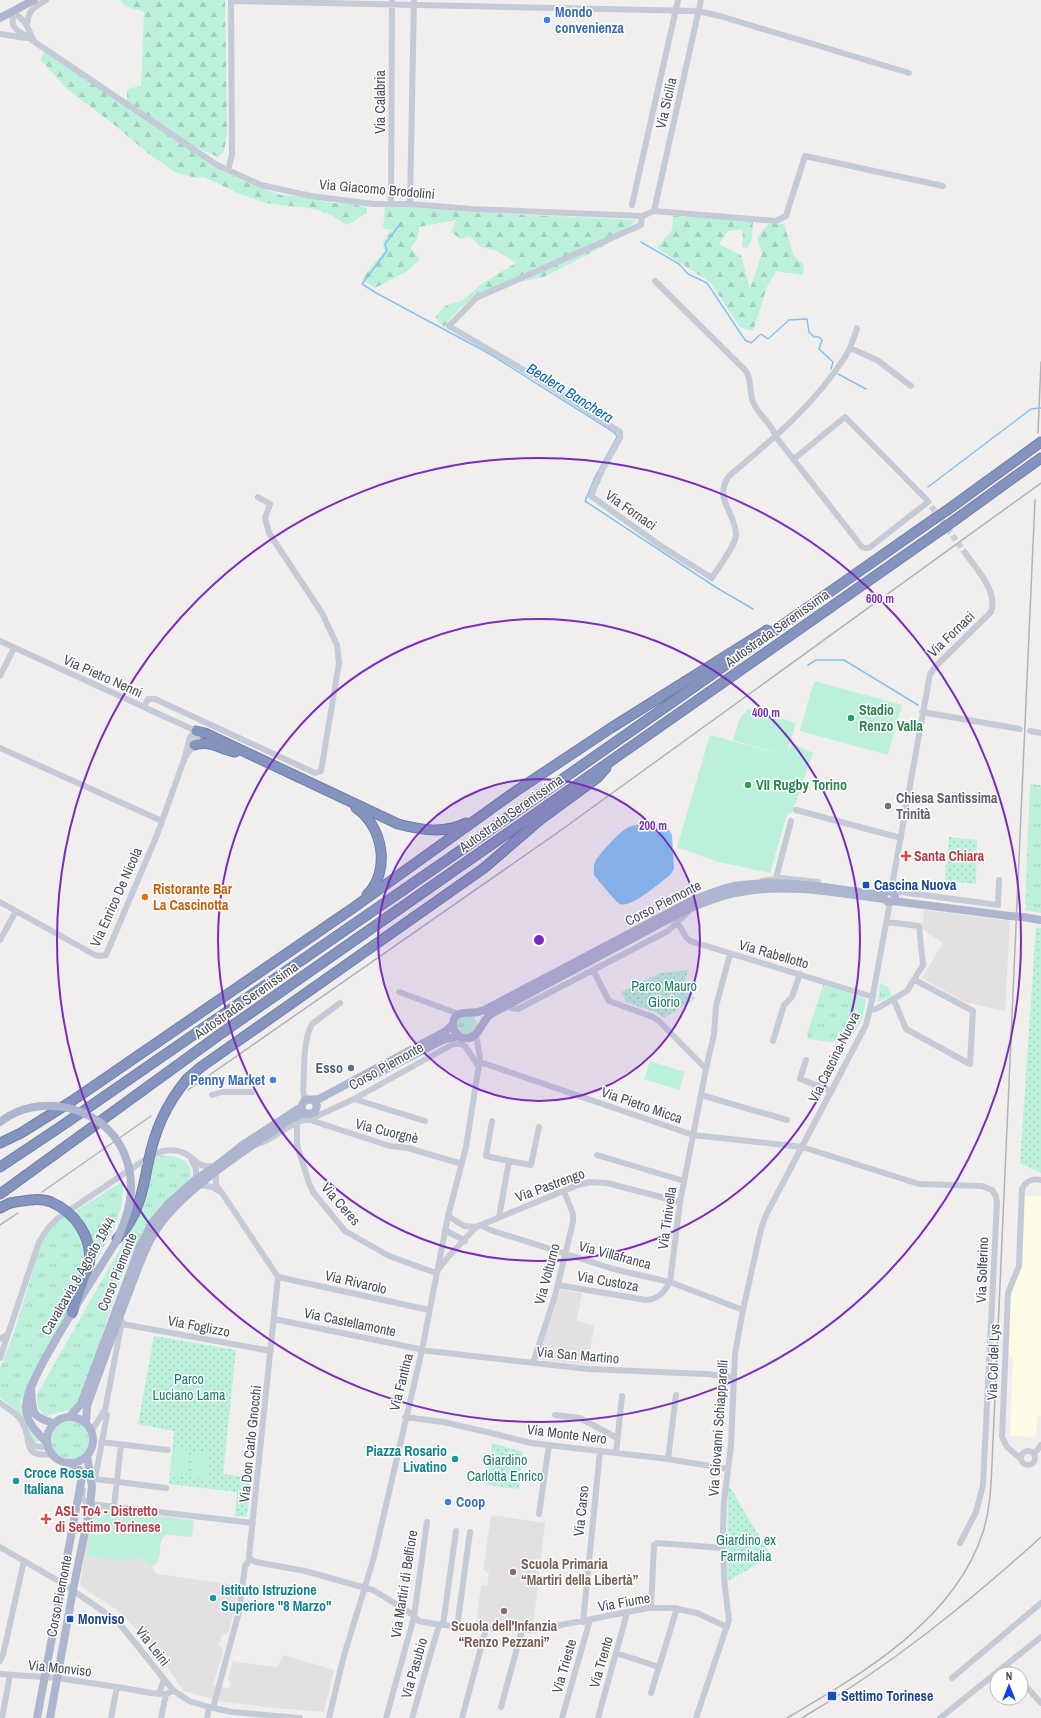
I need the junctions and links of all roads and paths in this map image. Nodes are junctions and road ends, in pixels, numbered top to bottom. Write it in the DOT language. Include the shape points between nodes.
graph roads {
  1 [pos="34,0"];
  2 [pos="46,0"];
  3 [pos="231,0"];
  4 [pos="678,0"];
  5 [pos="701,0"];
  6 [pos="392,2"];
  7 [pos="414,3"];
  8 [pos="675,11"];
  9 [pos="698,11"];
  10 [pos="12,12"];
  11 [pos="0,18"];
  12 [pos="27,24"];
  13 [pos="0,34"];
  14 [pos="33,40"];
  15 [pos="909,73"];
  16 [pos="228,170"];
  17 [pos="944,186"];
  18 [pos="391,204"];
  19 [pos="410,204"];
  20 [pos="632,205"];
  21 [pos="654,211"];
  22 [pos="617,214"];
  23 [pos="642,216"];
  24 [pos="655,281"];
  25 [pos="857,328"];
  26 [pos="850,348"];
  27 [pos="911,386"];
  28 [pos="776,437"];
  29 [pos="1041,442"];
  30 [pos="1041,458"];
  31 [pos="794,459"];
  32 [pos="258,497"];
  33 [pos="966,554"];
  34 [pos="866,568"];
  35 [pos="0,642"];
  36 [pos="14,648"];
  37 [pos="0,676"];
  38 [pos="144,707"];
  39 [pos="922,712"];
  40 [pos="1020,729"];
  41 [pos="196,731"];
  42 [pos="1030,731"];
  43 [pos="1041,733"];
  44 [pos="194,745"];
  45 [pos="0,748"];
  46 [pos="238,752"];
  47 [pos="615,758"];
  48 [pos="184,760"];
  49 [pos="516,791"];
  50 [pos="796,810"];
  51 [pos="162,821"];
  52 [pos="791,821"];
  53 [pos="901,838"];
  54 [pos="776,878"];
  55 [pos="999,880"];
  56 [pos="734,886"];
  57 [pos="842,890"];
  58 [pos="890,897"];
  59 [pos="0,902"];
  60 [pos="699,905"];
  61 [pos="353,908"];
  62 [pos="16,911"];
  63 [pos="1023,915"];
  64 [pos="1041,915"];
  65 [pos="1041,920"];
  66 [pos="677,922"];
  67 [pos="887,922"];
  68 [pos="0,940"];
  69 [pos="730,954"];
  70 [pos="593,970"];
  71 [pos="800,974"];
  72 [pos="915,980"];
  73 [pos="399,992"];
  74 [pos="873,997"];
  75 [pos="894,1000"];
  76 [pos="340,1002"];
  77 [pos="509,1005"];
  78 [pos="870,1010"];
  79 [pos="471,1012"];
  80 [pos="459,1014"];
  81 [pos="453,1024"];
  82 [pos="475,1034"];
  83 [pos="459,1036"];
  84 [pos="773,1041"];
  85 [pos="421,1051"];
  86 [pos="806,1060"];
  87 [pos="479,1064"];
  88 [pos="706,1069"];
  89 [pos="394,1077"];
  90 [pos="832,1091"];
  91 [pos="252,1092"];
  92 [pos="212,1095"];
  93 [pos="701,1095"];
  94 [pos="354,1099"];
  95 [pos="307,1105"];
  96 [pos="492,1120"];
  97 [pos="787,1120"];
  98 [pos="425,1121"];
  99 [pos="0,1122"];
  100 [pos="297,1122"];
  101 [pos="539,1127"];
  102 [pos="693,1135"];
  103 [pos="0,1143"];
  104 [pos="255,1144"];
  105 [pos="802,1147"];
  106 [pos="155,1154"];
  107 [pos="597,1155"];
  108 [pos="146,1159"];
  109 [pos="191,1159"];
  110 [pos="509,1161"];
  111 [pos="462,1164"];
  112 [pos="0,1167"];
  113 [pos="216,1169"];
  114 [pos="1041,1180"];
  115 [pos="684,1181"];
  116 [pos="198,1182"];
  117 [pos="564,1191"];
  118 [pos="0,1194"];
  119 [pos="222,1194"];
  120 [pos="680,1202"];
  121 [pos="0,1208"];
  122 [pos="448,1216"];
  123 [pos="499,1217"];
  124 [pos="479,1226"];
  125 [pos="445,1230"];
  126 [pos="116,1240"];
  127 [pos="465,1241"];
  128 [pos="565,1254"];
  129 [pos="436,1273"];
  130 [pos="278,1277"];
  131 [pos="670,1282"];
  132 [pos="558,1285"];
  133 [pos="123,1307"];
  134 [pos="429,1310"];
  135 [pos="743,1310"];
  136 [pos="72,1313"];
  137 [pos="274,1319"];
  138 [pos="122,1324"];
  139 [pos="8,1334"];
  140 [pos="0,1338"];
  141 [pos="422,1350"];
  142 [pos="271,1351"];
  143 [pos="0,1358"];
  144 [pos="533,1363"];
  145 [pos="734,1377"];
  146 [pos="31,1387"];
  147 [pos="676,1395"];
  148 [pos="622,1396"];
  149 [pos="0,1403"];
  150 [pos="102,1414"];
  151 [pos="555,1415"];
  152 [pos="70,1416"];
  153 [pos="405,1417"];
  154 [pos="86,1422"];
  155 [pos="53,1423"];
  156 [pos="92,1430"];
  157 [pos="27,1435"];
  158 [pos="617,1438"];
  159 [pos="102,1442"];
  160 [pos="47,1444"];
  161 [pos="121,1445"];
  162 [pos="549,1445"];
  163 [pos="1041,1445"];
  164 [pos="168,1450"];
  165 [pos="600,1451"];
  166 [pos="616,1453"];
  167 [pos="1034,1454"];
  168 [pos="52,1455"];
  169 [pos="87,1456"];
  170 [pos="1020,1458"];
  171 [pos="668,1460"];
  172 [pos="70,1463"];
  173 [pos="728,1469"];
  174 [pos="82,1477"];
  175 [pos="117,1482"];
  176 [pos="166,1488"];
  177 [pos="90,1504"];
  178 [pos="114,1506"];
  179 [pos="538,1514"];
  180 [pos="427,1522"];
  181 [pos="253,1523"];
  182 [pos="456,1531"];
  183 [pos="470,1532"];
  184 [pos="960,1543"];
  185 [pos="0,1547"];
  186 [pos="723,1548"];
  187 [pos="250,1559"];
  188 [pos="24,1561"];
  189 [pos="62,1583"];
  190 [pos="365,1588"];
  191 [pos="73,1590"];
  192 [pos="1041,1603"];
  193 [pos="651,1608"];
  194 [pos="677,1608"];
  195 [pos="627,1613"];
  196 [pos="414,1617"];
  197 [pos="590,1620"];
  198 [pos="583,1622"];
  199 [pos="441,1625"];
  200 [pos="457,1627"];
  201 [pos="727,1627"];
  202 [pos="486,1629"];
  203 [pos="522,1630"];
  204 [pos="1041,1637"];
  205 [pos="616,1653"];
  206 [pos="0,1661"];
  207 [pos="1006,1665"];
  208 [pos="659,1667"];
  209 [pos="0,1674"];
  210 [pos="10,1675"];
  211 [pos="44,1678"];
  212 [pos="57,1678"];
  213 [pos="952,1678"];
  214 [pos="164,1679"];
  215 [pos="118,1687"];
  216 [pos="1029,1690"];
  217 [pos="174,1691"];
  218 [pos="651,1693"];
  219 [pos="163,1694"];
  220 [pos="1041,1703"];
  221 [pos="501,1707"];
  222 [pos="211,1708"];
  223 [pos="266,1717"];
  224 [pos="2,1718"];
  225 [pos="37,1718"];
  226 [pos="50,1718"];
  227 [pos="111,1718"];
  228 [pos="161,1718"];
  229 [pos="207,1718"];
  230 [pos="300,1718"];
  231 [pos="329,1718"];
  232 [pos="386,1718"];
  233 [pos="412,1718"];
  234 [pos="462,1718"];
  235 [pos="562,1718"];
  236 [pos="598,1718"];
  237 [pos="696,1718"];
  238 [pos="940,1718"];
  1 -- 10 [label="main road"];
  2 -- 12 [label="street" via="33,7 28,15"];
  3 -- 6 [label="street"];
  3 -- 16 [label="street" via="232,155"];
  4 -- 8 [label="street, Via Sicilia"];
  5 -- 9 [label="street, Via Sicilia"];
  6 -- 7 [label="street"];
  6 -- 18 [label="street, Via Calabria"];
  7 -- 8 [label="street"];
  7 -- 19 [label="street"];
  8 -- 9 [label="street"];
  8 -- 20 [label="street, Via Sicilia"];
  9 -- 15 [label="street"];
  9 -- 21 [label="street, Via Sicilia"];
  10 -- 11 [label="main road"];
  10 -- 12 [label="street"];
  10 -- 14 [label="street, Via Giacomo Brodolini" via="13,25"];
  12 -- 14 [label="street"];
  13 -- 14 [label="street, Via Giacomo Brodolini"];
  14 -- 16 [label="street, Via Giacomo Brodolini"];
  16 -- 18 [label="street, Via Giacomo Brodolini" via="261,185 311,196"];
  17 -- 21 [label="street" via="806,156 786,216 776,221"];
  18 -- 19 [label="street, Via Giacomo Brodolini"];
  19 -- 22 [label="street, Via Giacomo Brodolini" via="471,209"];
  20 -- 22 [label="street"];
  20 -- 23 [label="street"];
  21 -- 23 [label="street"];
  22 -- 23 [label="street, Via Giacomo Brodolini"];
  23 -- 28 [label="street, Via Fornaci" via="641,225 476,298 449,326 534,376 620,432 620,438 591,496 661,546 712,578 734,543 736,535 722,488 729,476"];
  24 -- 28 [label="street" via="746,371 753,402"];
  25 -- 26 [label="street"];
  26 -- 27 [label="street" via="877,360"];
  26 -- 28 [label="street" via="828,380"];
  28 -- 31 [label="street"];
  29 -- 34 [label="highway, Autostrada Serenissima, bridge"];
  30 -- 47 [label="highway, Autostrada Serenissima, bridge"];
  31 -- 31 [label="street" via="845,416 927,500 869,548 865,548"];
  32 -- 38 [label="street" via="270,504 265,518 269,533 314,600 337,645 339,663 321,771 315,773 155,699 148,699"];
  33 -- 39 [label="street, Via Fornaci" via="988,586 994,604 991,612 930,674"];
  34 -- 49 [label="highway" via="611,728"];
  34 -- 112 [label="highway, Autostrada Serenissima"];
  35 -- 36 [label="street, Via Pietro Nenni"];
  36 -- 37 [label="street"];
  36 -- 38 [label="street, Via Pietro Nenni"];
  38 -- 41 [label="street, Via Pietro Nenni"];
  39 -- 40 [label="street"];
  39 -- 53 [label="street, Via Cascina Nuova"];
  41 -- 44 [label="street, Via Enrico De Nicola"];
  41 -- 46 [label="highway" via="203,737"];
  41 -- 48 [label="street, Via Enrico De Nicola" via="190,737"];
  41 -- 49 [label="highway" via="379,816 415,829 430,831 462,825"];
  42 -- 43 [label="street"];
  44 -- 46 [label="highway" via="208,743"];
  44 -- 48 [label="street, Via Enrico De Nicola"];
  45 -- 51 [label="street"];
  46 -- 61 [label="highway" via="350,805 362,812 371,823 381,848 381,865 372,889"];
  47 -- 118 [label="highway, Autostrada Serenissima" via="219,1035"];
  47 -- 126 [label="highway, bridge" via="598,778 540,820 484,868 201,1067 187,1080 172,1099 158,1126 136,1212 127,1229"];
  48 -- 51 [label="street, Via Enrico De Nicola"];
  49 -- 61 [label="highway"];
  50 -- 53 [label="street"];
  51 -- 62 [label="street, Via Enrico De Nicola" via="106,955 95,955"];
  52 -- 54 [label="street"];
  53 -- 58 [label="street, Via Cascina Nuova"];
  54 -- 56 [label="street"];
  54 -- 57 [label="street" via="833,884"];
  55 -- 58 [label="street" via="998,905 901,892"];
  56 -- 57 [label="main road, Corso Piemonte" via="781,883"];
  56 -- 79 [label="main road, Corso Piemonte" via="693,900 488,1008"];
  57 -- 58 [label="main road, Corso Piemonte"];
  58 -- 60 [label="main road, Corso Piemonte" via="767,889 729,894"];
  58 -- 63 [label="main road, bridge"];
  58 -- 67 [label="street, Via Cascina Nuova"];
  59 -- 62 [label="street, Via Enrico De Nicola"];
  60 -- 66 [label="street, Corso Piemonte"];
  60 -- 77 [label="main road, Corso Piemonte"];
  61 -- 103 [label="highway" via="72,1101 21,1134"];
  62 -- 68 [label="street"];
  63 -- 64 [label="main road"];
  63 -- 65 [label="main road"];
  66 -- 69 [label="street, Via Rabellotto" via="688,939"];
  66 -- 70 [label="street, Corso Piemonte" via="668,931"];
  67 -- 72 [label="street" via="919,926 923,965"];
  67 -- 74 [label="street, Via Cascina Nuova"];
  69 -- 71 [label="street, Via Rabellotto"];
  69 -- 88 [label="street, Via Tinivella" via="716,1006 714,1034"];
  70 -- 77 [label="street, Corso Piemonte" via="518,1009"];
  70 -- 88 [label="street" via="609,1001 659,1021"];
  71 -- 74 [label="street, Via Rabellotto"];
  71 -- 84 [label="street" via="792,997 784,1005"];
  72 -- 75 [label="street" via="907,991"];
  72 -- 75 [label="street" via="973,1011 970,1064 906,1029"];
  73 -- 80 [label="street"];
  74 -- 78 [label="street, Via Cascina Nuova"];
  75 -- 78 [label="street"];
  76 -- 95 [label="street" via="310,1028 305,1052"];
  77 -- 82 [label="main road, Corso Piemonte" via="487,1017"];
  78 -- 90 [label="street, Via Cascina Nuova" via="866,1025"];
  79 -- 80 [label="main road"];
  79 -- 82 [label="main road" via="480,1020"];
  80 -- 81 [label="main road"];
  81 -- 83 [label="main road"];
  81 -- 95 [label="main road, Corso Piemonte" via="446,1031"];
  82 -- 83 [label="main road"];
  82 -- 87 [label="street, Via Fantina"];
  83 -- 85 [label="main road, Corso Piemonte" via="445,1039"];
  85 -- 89 [label="street" via="416,1060"];
  85 -- 95 [label="main road, Corso Piemonte"];
  86 -- 90 [label="street" via="800,1079"];
  87 -- 89 [label="street, Corso Piemonte" via="467,1049 457,1044 448,1046"];
  87 -- 102 [label="street, Via Pietro Micca"];
  87 -- 111 [label="street, Via Fantina"];
  88 -- 93 [label="street, Via Tinivella"];
  89 -- 94 [label="street, Corso Piemonte"];
  90 -- 105 [label="street, Via Cascina Nuova"];
  91 -- 92 [label="street" via="222,1092"];
  93 -- 97 [label="street"];
  93 -- 102 [label="street, Via Tinivella"];
  94 -- 95 [label="street, Corso Piemonte"];
  94 -- 98 [label="street"];
  95 -- 100 [label="street, Corso Piemonte"];
  95 -- 104 [label="main road, Corso Piemonte"];
  95 -- 111 [label="street, Via Cuorgnè" via="390,1146 408,1148"];
  95 -- 113 [label="main road, Corso Piemonte" via="244,1144"];
  96 -- 110 [label="street" via="486,1156"];
  99 -- 126 [label="main road, Cavalcavia 8 Agosto 1944, bridge" via="22,1109 48,1105 73,1108 89,1115 110,1132 127,1161 131,1192 126,1221"];
  100 -- 104 [label="street, Corso Piemonte" via="266,1141"];
  100 -- 129 [label="street, Via Ceres" via="298,1145 309,1183 316,1196 345,1231 389,1256"];
  101 -- 110 [label="street" via="531,1165"];
  102 -- 105 [label="street, Via Pietro Micca"];
  102 -- 115 [label="street, Via Tinivella"];
  104 -- 113 [label="main road, Corso Piemonte"];
  105 -- 135 [label="street, Via Giovanni Schiapparelli" via="763,1222"];
  105 -- 184 [label="street, Via Solferino" via="920,1184 982,1186 992,1190 996,1196 983,1485 976,1512"];
  106 -- 109 [label="street" via="174,1150 186,1154"];
  107 -- 115 [label="street, Via Tinivella"];
  108 -- 139 [label="street" via="58,1218 48,1228 38,1242"];
  109 -- 113 [label="street" via="200,1165"];
  109 -- 116 [label="street"];
  110 -- 123 [label="street"];
  111 -- 122 [label="street, Via Fantina"];
  113 -- 116 [label="main road, Corso Piemonte"];
  113 -- 119 [label="street" via="216,1185"];
  114 -- 170 [label="street, Via Col del Lys" via="1028,1181 1022,1189 1019,1266 1008,1293 1002,1437 1006,1447"];
  115 -- 120 [label="street, Via Tinivella"];
  116 -- 119 [label="street"];
  116 -- 133 [label="main road, Corso Piemonte" via="159,1226 146,1248"];
  116 -- 152 [label="main road, Corso Piemonte" via="168,1204 152,1223 140,1246 81,1404"];
  117 -- 120 [label="street, Via Pastrengo" via="584,1183 602,1182"];
  117 -- 123 [label="street, Via Pastrengo"];
  117 -- 128 [label="street, Via Volturno" via="574,1217"];
  119 -- 130 [label="street"];
  120 -- 131 [label="street, Via Tinivella"];
  121 -- 136 [label="highway, bridge" via="10,1203 37,1200 50,1202 68,1212 84,1233 89,1245 89,1264"];
  122 -- 124 [label="street" via="464,1226"];
  122 -- 125 [label="street, Via Fantina"];
  123 -- 124 [label="street, Via Pastrengo"];
  124 -- 127 [label="street, Via Pastrengo"];
  124 -- 128 [label="street, Via Villafranca"];
  125 -- 127 [label="street"];
  125 -- 129 [label="street, Via Fantina"];
  126 -- 136 [label="main road, Cavalcavia 8 Agosto 1944"];
  127 -- 129 [label="street, Via Pastrengo"];
  128 -- 131 [label="street, Via Villafranca" via="617,1270"];
  128 -- 132 [label="street, Via Volturno"];
  129 -- 134 [label="street, Via Fantina"];
  130 -- 134 [label="street, Via Rivarolo"];
  130 -- 137 [label="street, Via Don Carlo Gnocchi"];
  131 -- 132 [label="street, Via Custoza" via="662,1294 646,1300"];
  131 -- 135 [label="street, Via Villafranca"];
  132 -- 144 [label="street, Via Volturno"];
  133 -- 138 [label="street"];
  133 -- 154 [label="main road, Corso Piemonte" via="87,1406"];
  134 -- 141 [label="street, Via Fantina"];
  135 -- 145 [label="street, Via Giovanni Schiapparelli" via="735,1354"];
  136 -- 146 [label="main road, Cavalcavia 8 Agosto 1944"];
  137 -- 141 [label="street, Via Castellamonte"];
  137 -- 142 [label="street, Via Don Carlo Gnocchi"];
  138 -- 142 [label="street, Via Foglizzo"];
  138 -- 150 [label="street"];
  139 -- 140 [label="street"];
  139 -- 143 [label="street"];
  141 -- 144 [label="street, Via San Martino"];
  141 -- 153 [label="street, Via Fantina"];
  142 -- 181 [label="street, Via Don Carlo Gnocchi"];
  144 -- 145 [label="street, Via San Martino" via="604,1371"];
  145 -- 173 [label="street, Via Giovanni Schiapparelli"];
  146 -- 155 [label="main road" via="35,1414 38,1418"];
  146 -- 160 [label="main road, Cavalcavia 8 Agosto 1944" via="26,1400 26,1414 32,1427"];
  147 -- 171 [label="street"];
  148 -- 158 [label="street"];
  149 -- 157 [label="street" via="19,1416"];
  150 -- 154 [label="street"];
  150 -- 156 [label="street"];
  150 -- 159 [label="street" via="107,1415"];
  151 -- 158 [label="street" via="580,1418"];
  152 -- 154 [label="main road"];
  152 -- 155 [label="main road"];
  153 -- 162 [label="street, Via Monte Nero" via="443,1422"];
  153 -- 190 [label="street, Via Fantina"];
  154 -- 156 [label="main road"];
  155 -- 160 [label="main road" via="47,1436"];
  156 -- 169 [label="main road" via="94,1444"];
  157 -- 160 [label="street" via="34,1446 42,1447"];
  157 -- 168 [label="street" via="29,1449 32,1452"];
  158 -- 166 [label="street"];
  159 -- 161 [label="street"];
  159 -- 175 [label="street" via="95,1479"];
  160 -- 168 [label="main road"];
  161 -- 164 [label="street"];
  161 -- 175 [label="street"];
  162 -- 165 [label="street, Via Monte Nero"];
  162 -- 179 [label="street"];
  163 -- 167 [label="street"];
  165 -- 166 [label="street, Via Monte Nero"];
  165 -- 198 [label="street, Via Carso"];
  166 -- 171 [label="street, Via Monte Nero"];
  167 -- 170 [label="street" via="1026,1451"];
  167 -- 170 [label="street" via="1034,1461 1031,1464 1024,1464"];
  168 -- 172 [label="main road"];
  169 -- 172 [label="main road"];
  169 -- 177 [label="main road, Corso Piemonte" via="92,1486"];
  171 -- 173 [label="street, Via Monte Nero"];
  172 -- 174 [label="main road" via="80,1470"];
  173 -- 186 [label="street, Via Giovanni Schiapparelli" via="723,1508"];
  174 -- 177 [label="street" via="82,1498"];
  174 -- 189 [label="main road, Corso Piemonte"];
  175 -- 176 [label="street"];
  175 -- 178 [label="street"];
  177 -- 178 [label="street"];
  177 -- 191 [label="main road, Corso Piemonte"];
  178 -- 181 [label="street"];
  180 -- 196 [label="street, Via Martiri di Belfiore"];
  181 -- 187 [label="street, Via Don Carlo Gnocchi"];
  182 -- 199 [label="street, Via Pasubio"];
  183 -- 200 [label="street"];
  185 -- 188 [label="street, Via Leinì"];
  186 -- 193 [label="street" via="657,1543 654,1545"];
  186 -- 201 [label="street, Via Giovanni Schiapparelli" via="724,1588 729,1617"];
  187 -- 190 [label="street, Via Fiume"];
  187 -- 222 [label="street, Via Don Carlo Gnocchi" via="245,1566 240,1612"];
  188 -- 189 [label="street, Via Leinì"];
  188 -- 206 [label="street" via="4,1655"];
  189 -- 191 [label="street, Via Leinì"];
  189 -- 211 [label="main road, Corso Piemonte"];
  190 -- 196 [label="street, Via Fiume" via="373,1590"];
  190 -- 231 [label="street, Via Fantina" via="343,1659"];
  191 -- 212 [label="main road, Corso Piemonte"];
  191 -- 214 [label="street, Via Leinì" via="119,1623"];
  192 -- 213 [label="street"];
  193 -- 194 [label="street, Via Fiume"];
  193 -- 195 [label="street, Via Fiume"];
  194 -- 201 [label="street, Via Fiume"];
  194 -- 208 [label="street"];
  195 -- 197 [label="street, Via Fiume"];
  195 -- 205 [label="street, Via Trento"];
  196 -- 199 [label="street, Via Fiume"];
  196 -- 232 [label="street, Via Martiri di Belfiore"];
  197 -- 198 [label="street, Via Fiume"];
  197 -- 235 [label="street, Via Trieste"];
  198 -- 203 [label="street, Via Fiume"];
  199 -- 200 [label="street, Via Fiume"];
  199 -- 233 [label="street, Via Pasubio"];
  200 -- 202 [label="street, Via Fiume"];
  201 -- 237 [label="street, Via Giovanni Schiapparelli"];
  202 -- 203 [label="street, Via Fiume"];
  202 -- 234 [label="street"];
  203 -- 221 [label="street"];
  204 -- 207 [label="street"];
  205 -- 208 [label="street"];
  205 -- 236 [label="street, Via Trento"];
  207 -- 238 [label="street"];
  208 -- 218 [label="street"];
  209 -- 210 [label="street, Via Monviso"];
  210 -- 211 [label="street, Via Monviso"];
  210 -- 224 [label="street"];
  211 -- 212 [label="street, Via Monviso"];
  211 -- 225 [label="main road, Corso Piemonte"];
  212 -- 215 [label="street, Via Monviso"];
  212 -- 226 [label="main road, Corso Piemonte"];
  214 -- 217 [label="street, Via Leinì"];
  214 -- 219 [label="street"];
  215 -- 219 [label="street, Via Monviso"];
  215 -- 227 [label="street"];
  216 -- 220 [label="street"];
  217 -- 219 [label="street"];
  217 -- 222 [label="street, Via Leinì" via="189,1701"];
  219 -- 228 [label="street"];
  222 -- 223 [label="street, Via Leinì"];
  222 -- 229 [label="street, Via Don Carlo Gnocchi"];
  223 -- 230 [label="street, Via Leinì"];
}
